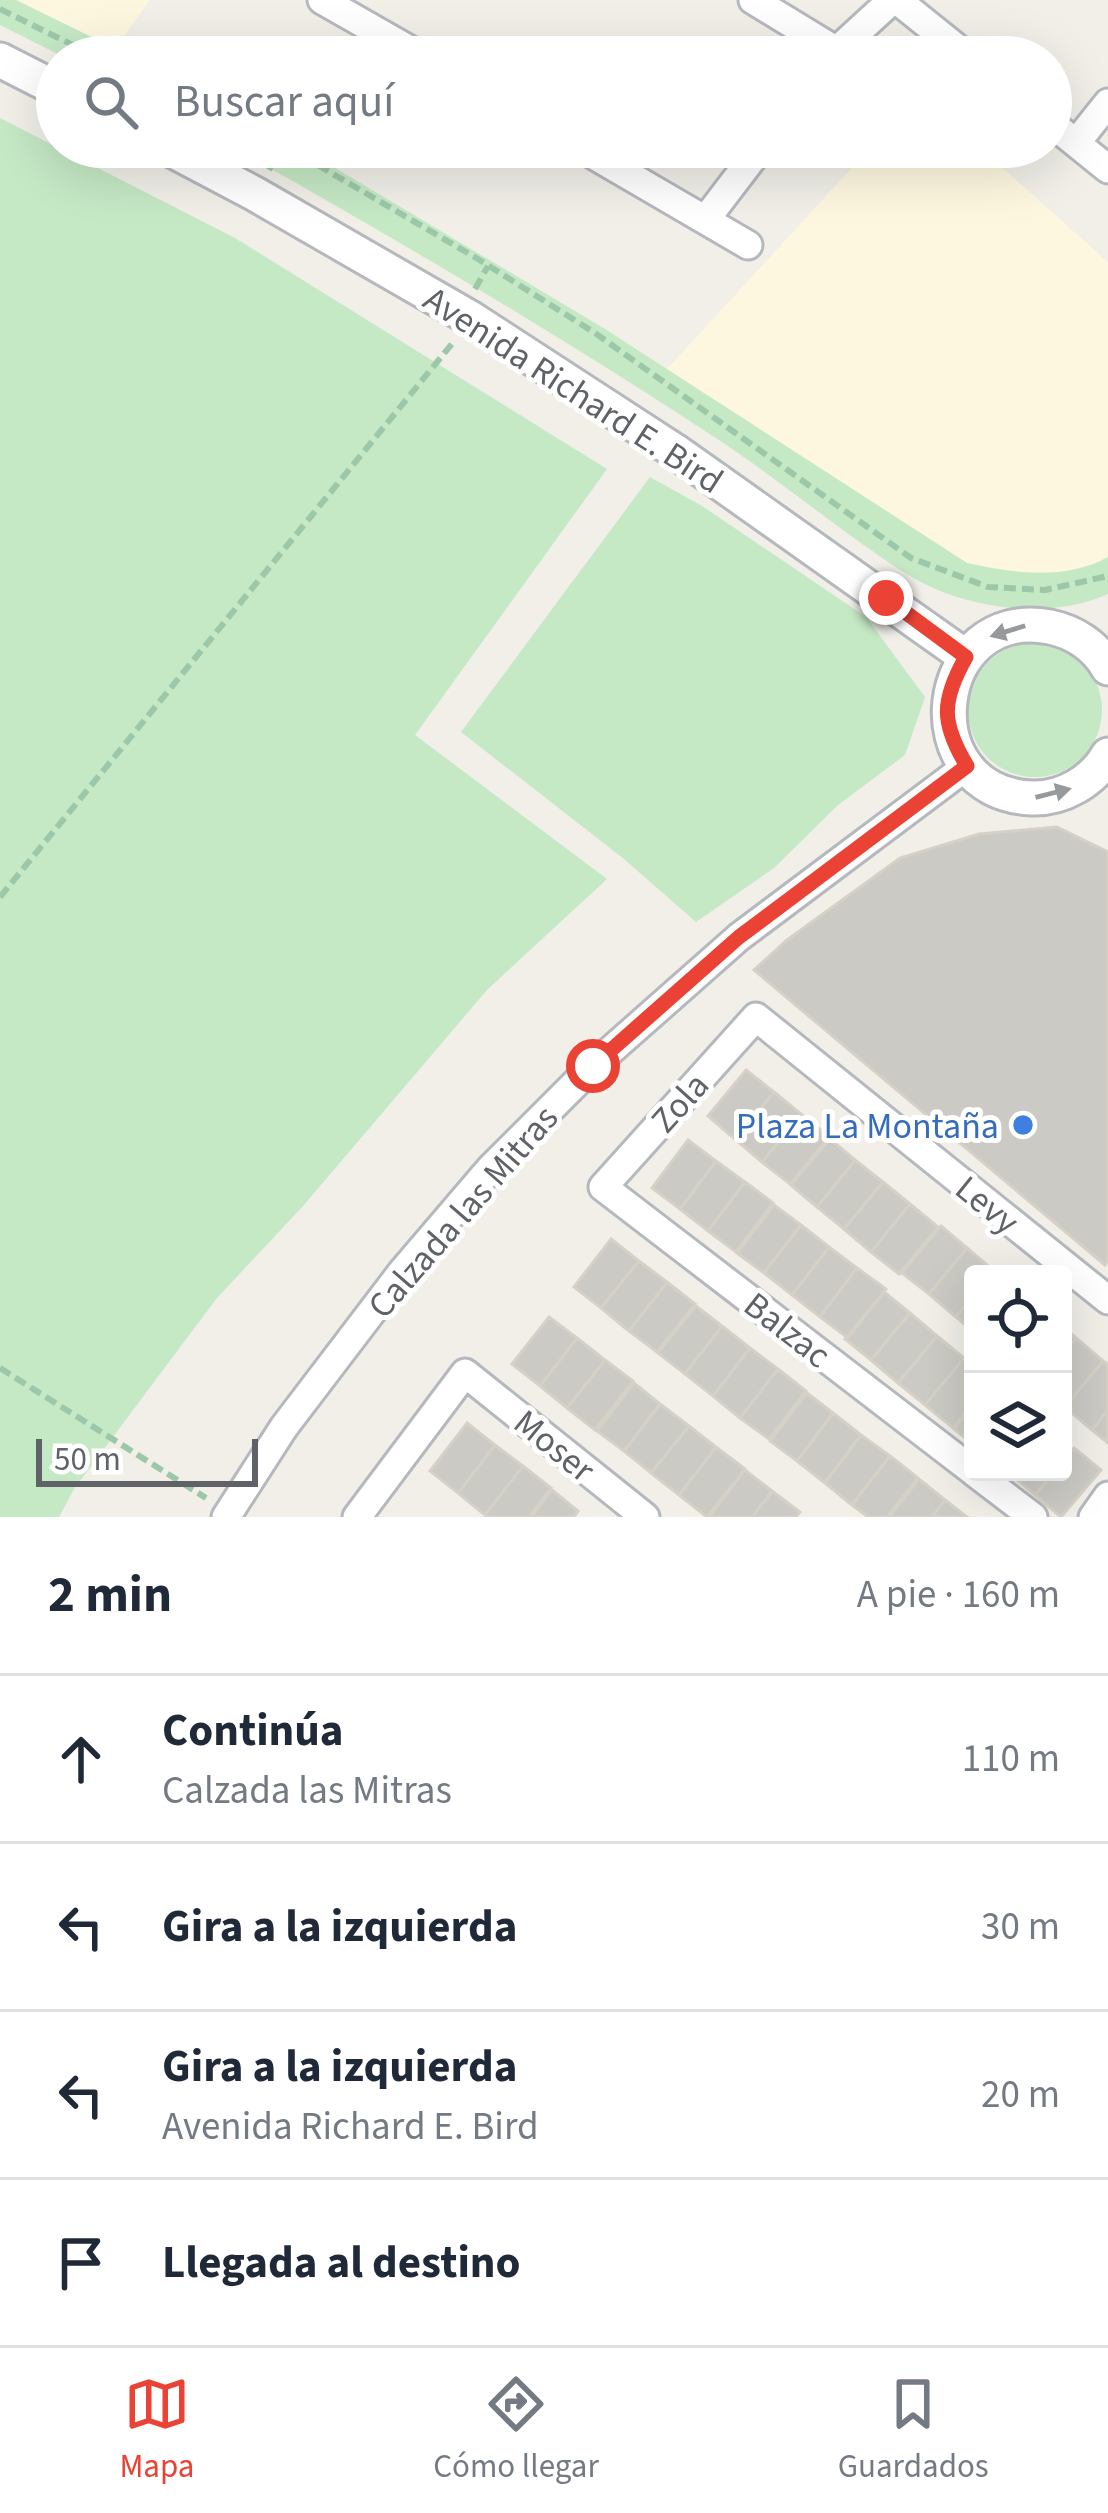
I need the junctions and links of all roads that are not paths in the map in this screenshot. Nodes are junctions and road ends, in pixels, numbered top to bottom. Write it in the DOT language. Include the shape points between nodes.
graph roads {
  1 [pos="753,0"];
  2 [pos="894,0"];
  3 [pos="336,3"];
  4 [pos="389,36"];
  5 [pos="806,36"];
  6 [pos="853,36"];
  7 [pos="941,36"];
  8 [pos="0,60"];
  9 [pos="36,78"];
  10 [pos="1108,103"];
  11 [pos="1072,140"];
  12 [pos="1076,143"];
  13 [pos="205,168"];
  14 [pos="617,168"];
  15 [pos="744,168"];
  16 [pos="1108,169"];
  17 [pos="706,219"];
  18 [pos="748,244"];
  19 [pos="1108,619"];
  20 [pos="1062,629"];
  21 [pos="966,657"];
  22 [pos="1108,668"];
  23 [pos="1106,764"];
  24 [pos="967,766"];
  25 [pos="756,1017"];
  26 [pos="603,1187"];
  27 [pos="1108,1300"];
  28 [pos="964,1464"];
  29 [pos="986,1481"];
  30 [pos="1108,1496"];
  31 [pos="228,1515"];
  32 [pos="357,1517"];
  33 [pos="645,1517"];
  34 [pos="1033,1517"];
  35 [pos="1094,1517"];
  1 -- 5 [label="street"];
  2 -- 6 [label="street"];
  2 -- 7 [label="street"];
  3 -- 4 [label="street"];
  8 -- 9 [label="street"];
  10 -- 12 [label="street"];
  11 -- 12 [label="street"];
  12 -- 16 [label="street"];
  13 -- 21 [label="street, Avenida Richard E. Bird" via="472,319"];
  14 -- 17 [label="street"];
  15 -- 17 [label="street"];
  17 -- 18 [label="street"];
  19 -- 20 [label="street"];
  20 -- 21 [label="street, one-way" via="1010,628"];
  20 -- 22 [label="street"];
  21 -- 24 [label="street" via="946,712"];
  24 -- 23 [label="street, one-way" via="986,784 1034,798 1082,784"];
  24 -- 31 [label="street, Calzada las Mitras" via="739,937 490,1169 284,1427"];
  25 -- 26 [label="street, Zola"];
  25 -- 27 [label="street, Levy"];
  26 -- 28 [label="street, Balzac"];
  29 -- 34 [label="street, Balzac"];
  30 -- 35 [label="street"];
  32 -- 33 [label="street, Moser" via="465,1373"];
}
